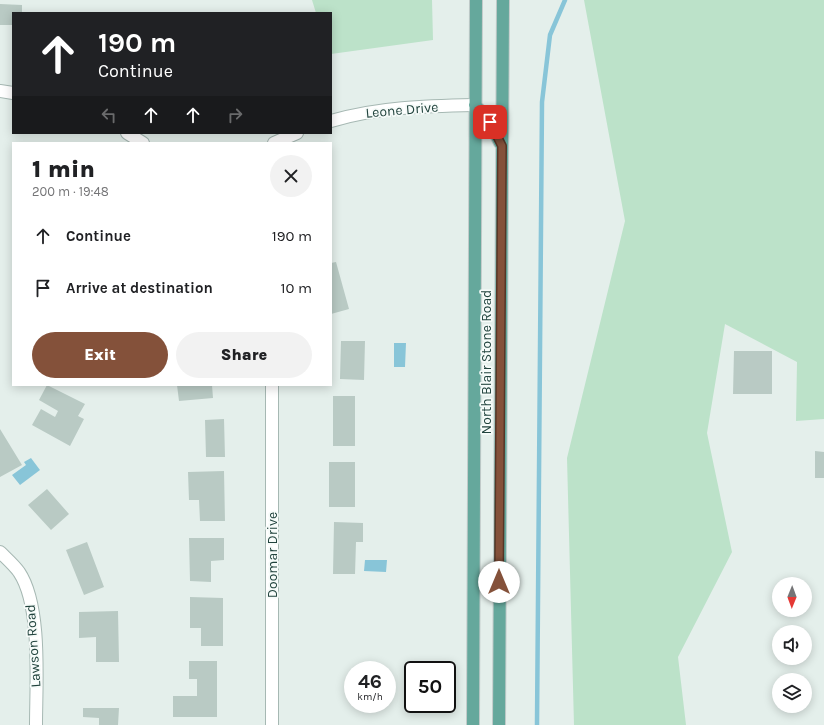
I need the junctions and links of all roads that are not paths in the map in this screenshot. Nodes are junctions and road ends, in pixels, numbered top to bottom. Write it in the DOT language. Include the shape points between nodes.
graph roads {
  1 [pos="476,0"];
  2 [pos="503,0"];
  3 [pos="0,91"];
  4 [pos="12,93"];
  5 [pos="475,105"];
  6 [pos="332,121"];
  7 [pos="129,134"];
  8 [pos="295,134"];
  9 [pos="141,142"];
  10 [pos="276,142"];
  11 [pos="502,146"];
  12 [pos="272,386"];
  13 [pos="0,552"];
  14 [pos="36,725"];
  15 [pos="272,725"];
  16 [pos="473,725"];
  17 [pos="499,725"];
  1 -- 5 [label="main road, North Blair Stone Road"];
  2 -- 11 [label="main road, North Blair Stone Road"];
  3 -- 4 [label="street"];
  5 -- 6 [label="street, Leone Drive" via="383,109"];
  5 -- 11 [label="main road" via="490,122"];
  5 -- 16 [label="main road, North Blair Stone Road"];
  7 -- 9 [label="street"];
  8 -- 10 [label="street"];
  11 -- 17 [label="main road, North Blair Stone Road"];
  12 -- 15 [label="street, Doomar Drive"];
  13 -- 14 [label="street, Lawson Road" via="26,584 31,606 35,645"];
}
